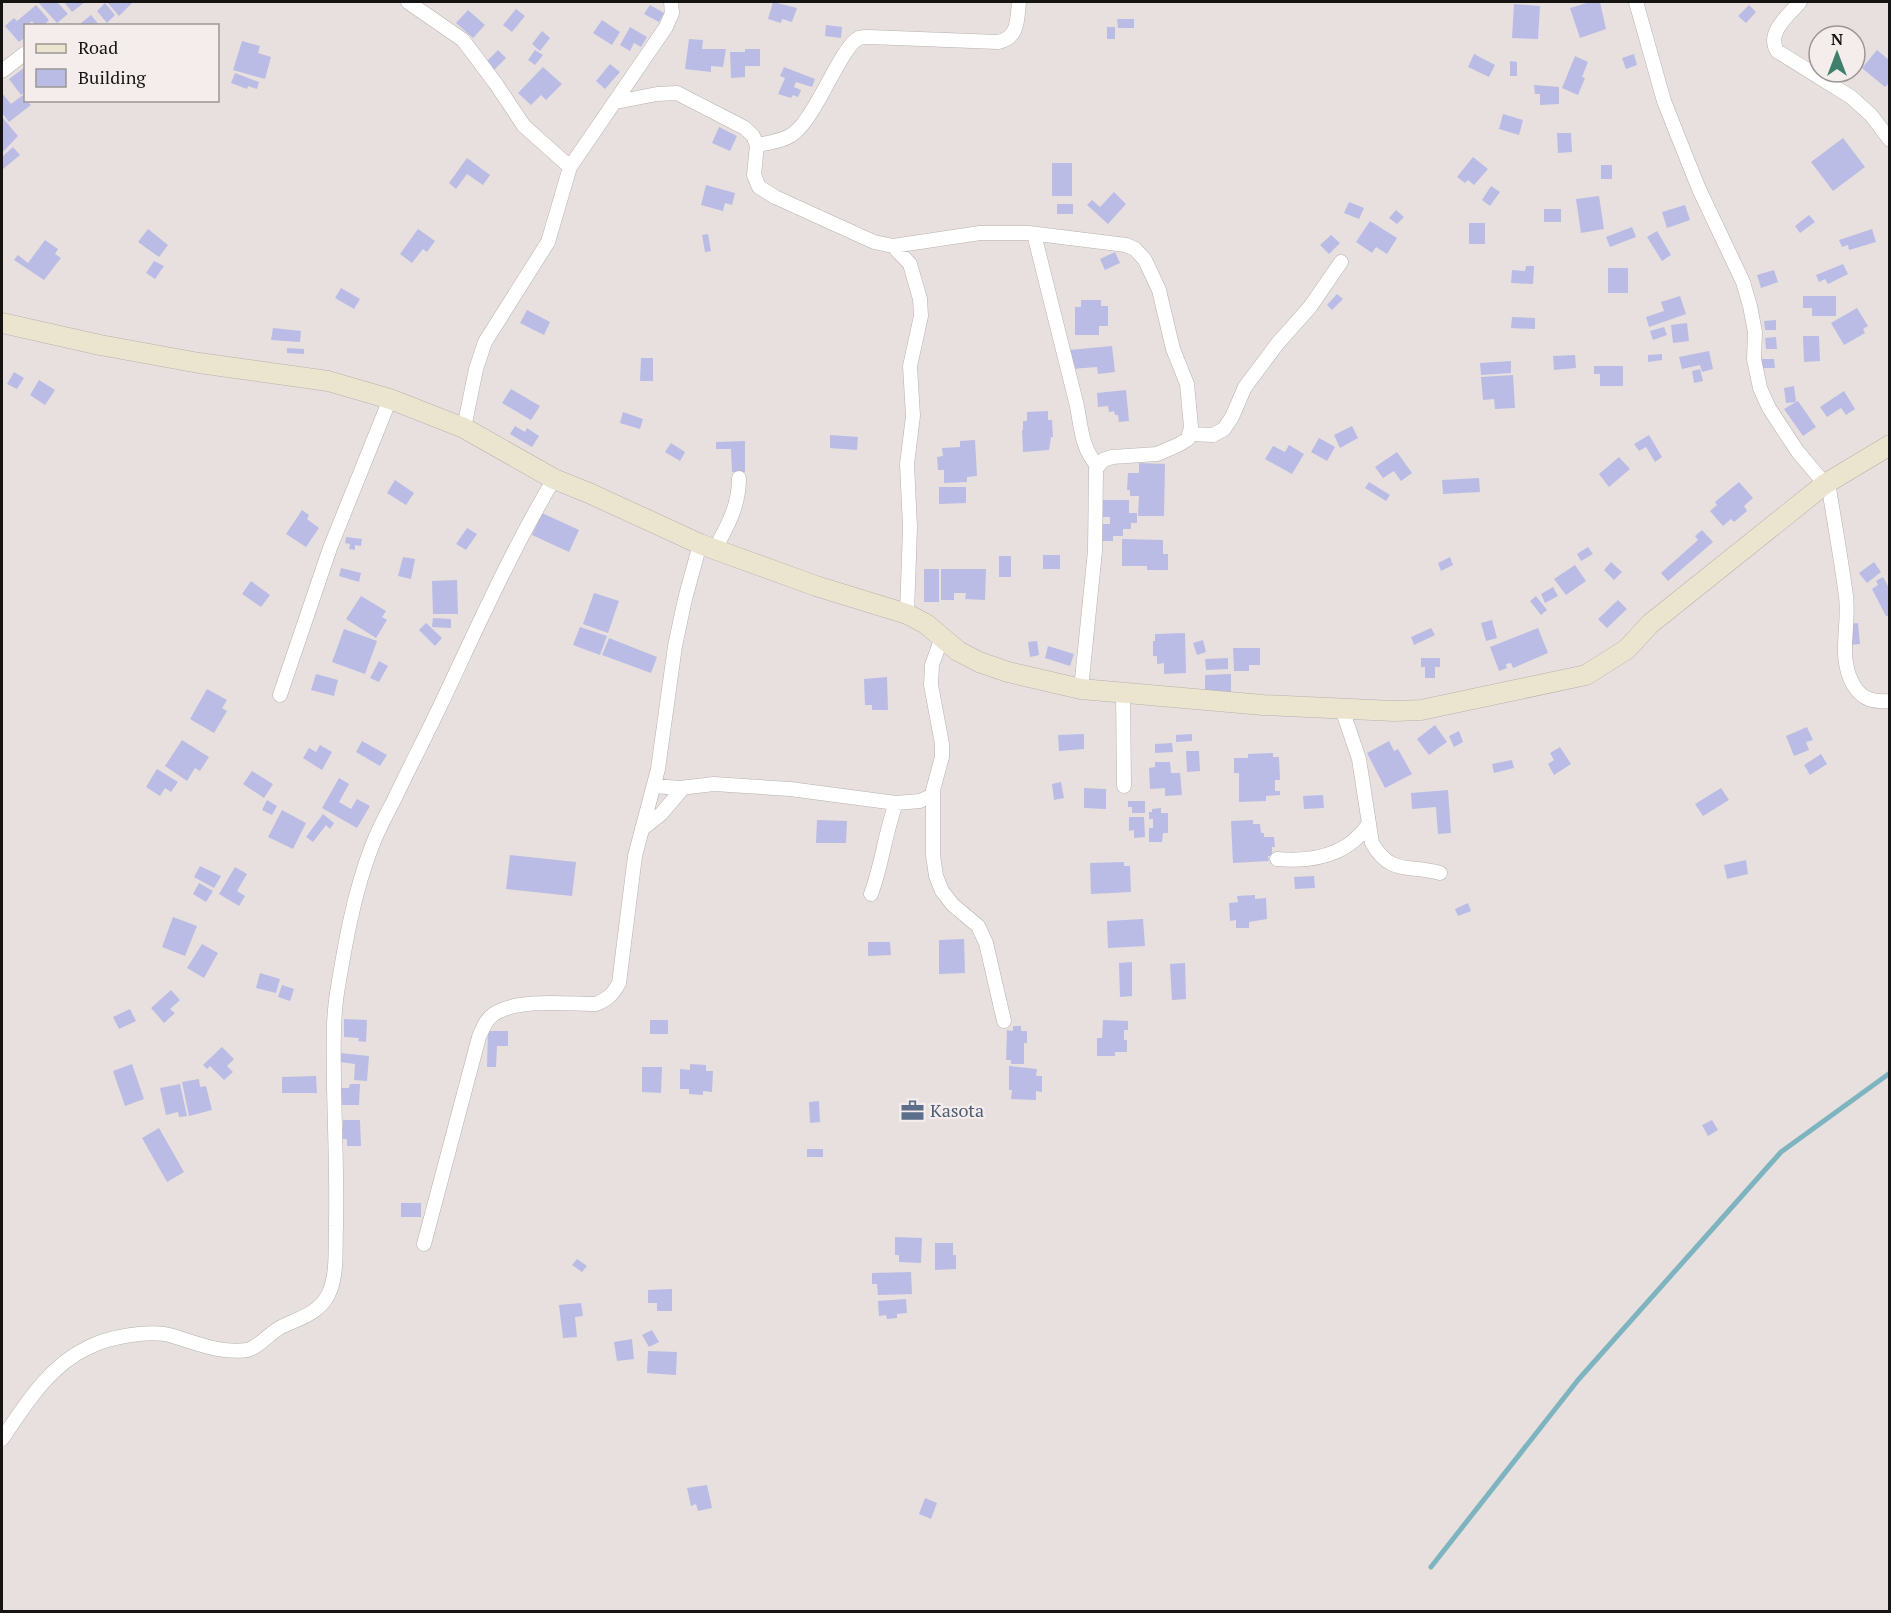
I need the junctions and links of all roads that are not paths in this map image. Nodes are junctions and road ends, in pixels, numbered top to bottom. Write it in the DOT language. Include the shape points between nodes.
graph roads {
  1 [pos="408,2"];
  2 [pos="671,2"];
  3 [pos="1019,2"];
  4 [pos="1636,2"];
  5 [pos="1800,2"];
  6 [pos="24,54"];
  7 [pos="2,71"];
  8 [pos="616,102"];
  9 [pos="1890,140"];
  10 [pos="757,145"];
  11 [pos="570,167"];
  12 [pos="1034,234"];
  13 [pos="893,246"];
  14 [pos="1341,262"];
  15 [pos="2,323"];
  16 [pos="390,399"];
  17 [pos="464,428"];
  18 [pos="1189,434"];
  19 [pos="1890,445"];
  20 [pos="1098,466"];
  21 [pos="739,478"];
  22 [pos="554,479"];
  23 [pos="1826,483"];
  24 [pos="708,546"];
  25 [pos="907,614"];
  26 [pos="942,637"];
  27 [pos="1081,689"];
  28 [pos="1123,692"];
  29 [pos="280,695"];
  30 [pos="1890,701"];
  31 [pos="1342,709"];
  32 [pos="654,786"];
  33 [pos="1124,786"];
  34 [pos="683,788"];
  35 [pos="933,795"];
  36 [pos="896,803"];
  37 [pos="1368,825"];
  38 [pos="642,829"];
  39 [pos="1277,859"];
  40 [pos="1440,873"];
  41 [pos="871,894"];
  42 [pos="1004,1021"];
  43 [pos="424,1245"];
  44 [pos="2,1439"];
  1 -- 11 [label="street" via="463,40 524,126"];
  2 -- 8 [label="street" via="672,13 666,27"];
  3 -- 10 [label="street" via="1012,36 1006,41 858,39 802,125 778,141"];
  4 -- 23 [label="street" via="1664,101 1746,290 1760,388 1798,452"];
  5 -- 9 [label="street" via="1774,32 1777,51 1851,97"];
  6 -- 7 [label="street"];
  8 -- 10 [label="street" via="677,93 745,128"];
  8 -- 11 [label="street"];
  10 -- 13 [label="street" via="754,175 759,187 842,228"];
  11 -- 17 [label="street" via="548,242 485,342"];
  12 -- 13 [label="street" via="980,233"];
  12 -- 18 [label="street" via="1126,245 1145,260 1159,290 1173,349 1188,384"];
  12 -- 20 [label="street" via="1086,451"];
  13 -- 25 [label="street" via="910,264 921,316 910,366 913,416 907,464"];
  14 -- 18 [label="street" via="1245,387 1224,429 1213,435"];
  15 -- 16 [label="street" via="199,363 328,381"];
  16 -- 17 [label="street"];
  16 -- 29 [label="street" via="330,548"];
  17 -- 22 [label="street"];
  18 -- 20 [label="street" via="1184,442 1156,454 1112,457"];
  19 -- 23 [label="street"];
  20 -- 27 [label="street" via="1095,551"];
  21 -- 24 [label="street" via="734,515"];
  22 -- 24 [label="street"];
  22 -- 44 [label="street" via="508,561 372,844 357,893 337,995 333,1041 337,1194 328,1295 303,1319 282,1326 254,1348 242,1351 169,1335 128,1335 89,1347 51,1373"];
  23 -- 30 [label="street" via="1846,598 1846,664 1861,695 1874,701"];
  23 -- 31 [label="street" via="1650,624 1627,649 1586,675 1420,710"];
  24 -- 25 [label="street"];
  24 -- 32 [label="street" via="685,599"];
  25 -- 26 [label="street"];
  26 -- 27 [label="street" via="979,662"];
  26 -- 35 [label="street" via="932,665 931,685 942,744"];
  27 -- 28 [label="street"];
  28 -- 31 [label="street"];
  28 -- 33 [label="street"];
  31 -- 37 [label="street" via="1359,759"];
  32 -- 34 [label="street"];
  32 -- 38 [label="street"];
  34 -- 36 [label="street" via="714,784"];
  34 -- 38 [label="street"];
  35 -- 36 [label="street" via="920,801"];
  35 -- 42 [label="street" via="936,876 942,891 978,926 986,943"];
  36 -- 41 [label="street"];
  37 -- 39 [label="street" via="1352,843 1319,859"];
  37 -- 40 [label="street" via="1372,843 1387,863"];
  38 -- 43 [label="street" via="619,983 614,993 596,1004 520,1005 495,1013 487,1021 479,1037"];
}
